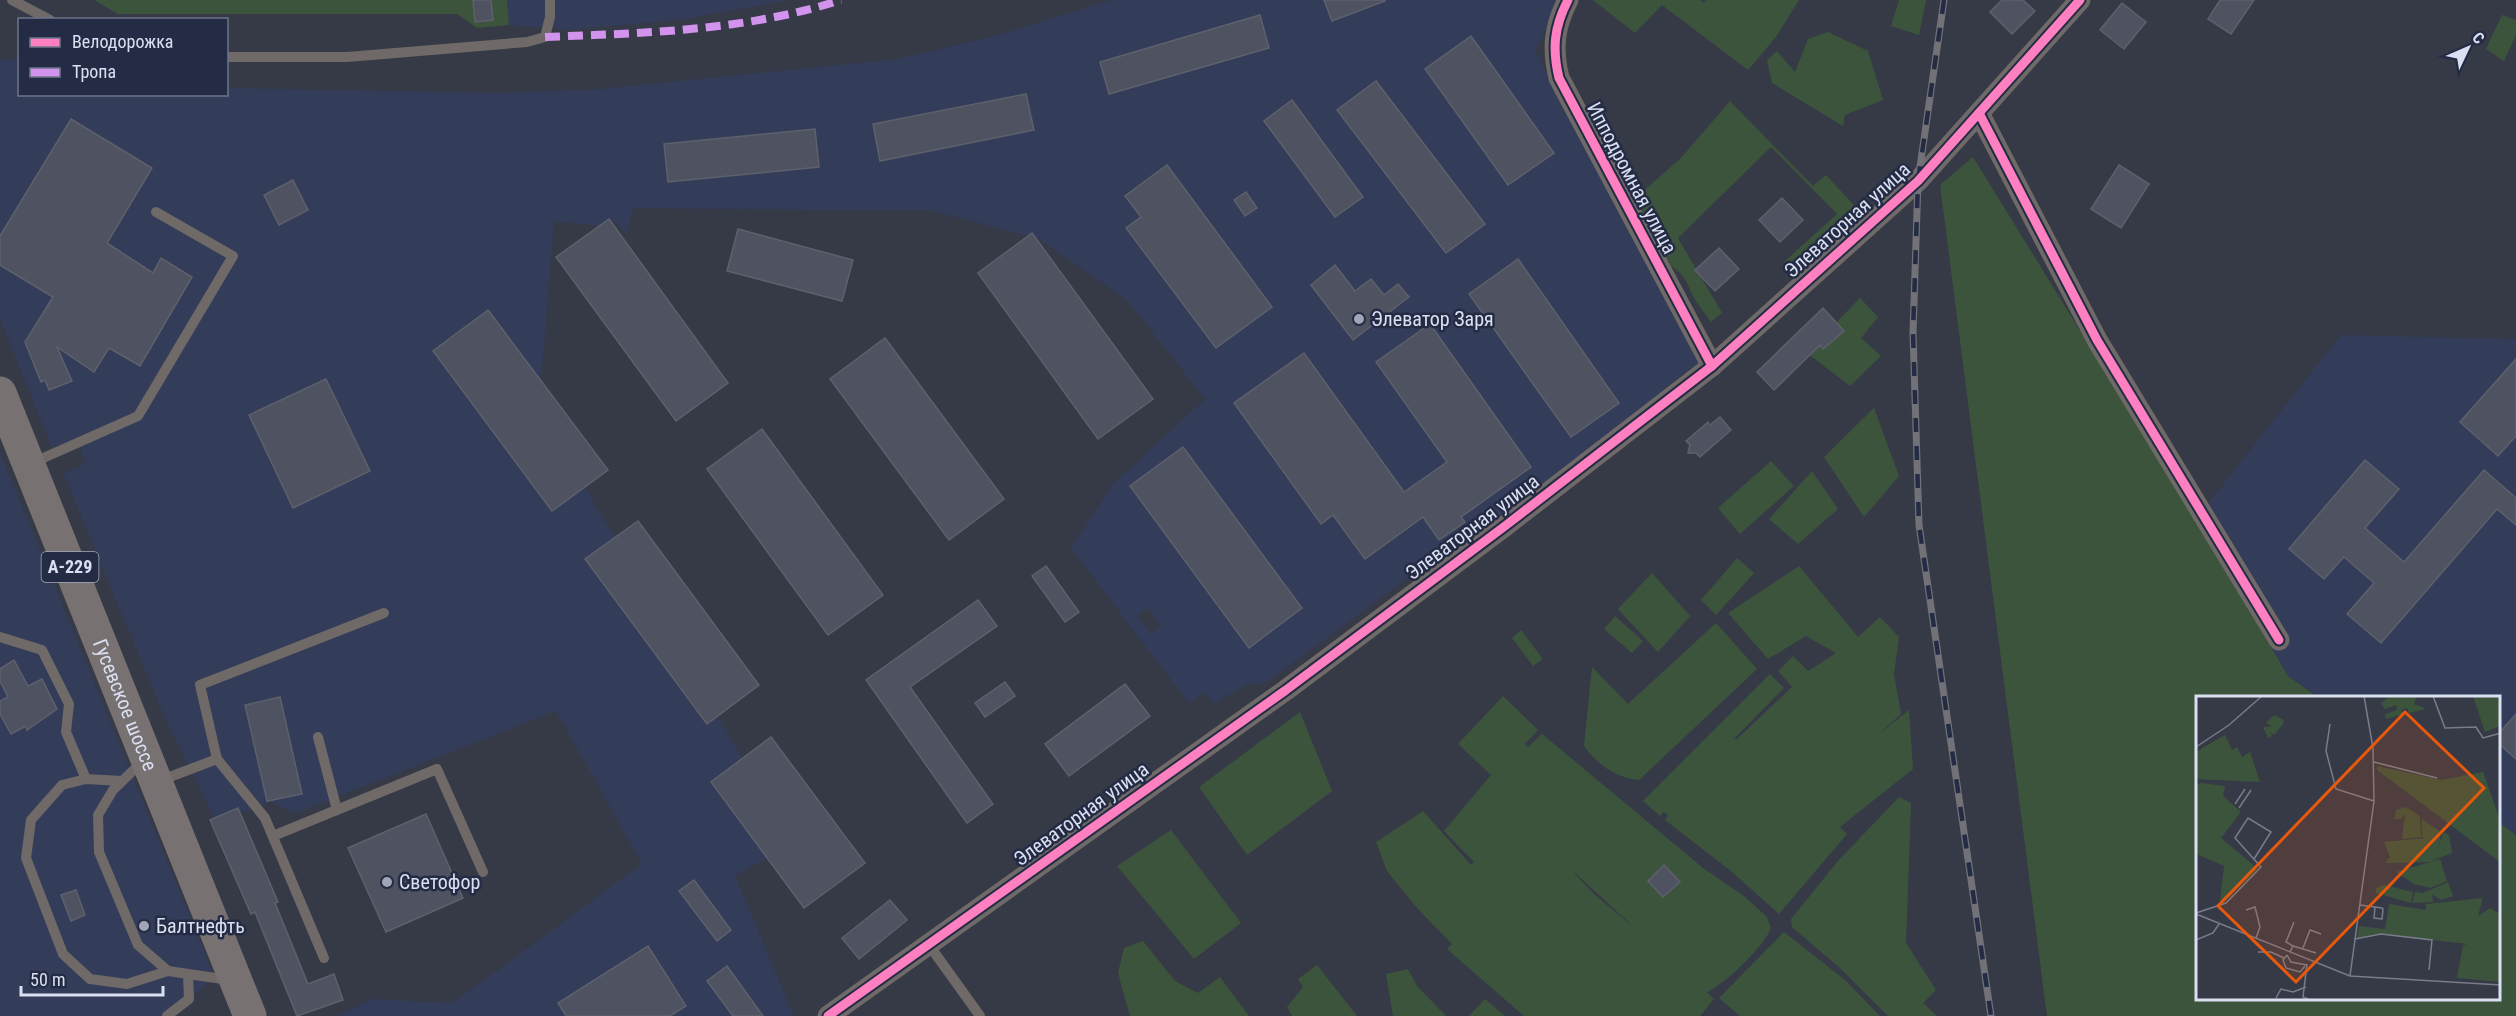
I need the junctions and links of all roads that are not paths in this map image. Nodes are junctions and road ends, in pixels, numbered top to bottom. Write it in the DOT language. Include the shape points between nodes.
graph roads {
  1 [pos="12,0"];
  2 [pos="550,0"];
  3 [pos="1568,0"];
  4 [pos="2080,0"];
  5 [pos="46,18"];
  6 [pos="228,57"];
  7 [pos="1979,113"];
  8 [pos="156,212"];
  9 [pos="1712,366"];
  10 [pos="0,393"];
  11 [pos="28,464"];
  12 [pos="384,613"];
  13 [pos="0,637"];
  14 [pos="2279,640"];
  15 [pos="318,737"];
  16 [pos="217,759"];
  17 [pos="151,770"];
  18 [pos="86,779"];
  19 [pos="122,781"];
  20 [pos="337,810"];
  21 [pos="273,836"];
  22 [pos="483,872"];
  23 [pos="929,945"];
  24 [pos="324,958"];
  25 [pos="168,971"];
  26 [pos="188,975"];
  27 [pos="236,981"];
  28 [pos="168,1016"];
  29 [pos="250,1016"];
  30 [pos="828,1016"];
  31 [pos="980,1016"];
  1 -- 5 [label="lane"];
  2 -- 6 [label="lane" via="545,37 527,42 347,57"];
  3 -- 9 [label="street, Ипподромная улица" via="1553,53 1559,78"];
  4 -- 7 [label="street, Элеваторная улица"];
  7 -- 9 [label="street, Элеваторная улица" via="1918,181"];
  7 -- 14 [label="street" via="2097,340"];
  8 -- 11 [label="lane" via="232,256 138,416"];
  9 -- 23 [label="street, Элеваторная улица" via="1296,682"];
  10 -- 11 [label="highway, Гусевское шоссе / А-229"];
  11 -- 17 [label="highway, Гусевское шоссе / А-229"];
  12 -- 16 [label="lane" via="200,685"];
  13 -- 18 [label="lane" via="42,650 69,704 66,732"];
  15 -- 20 [label="lane"];
  16 -- 17 [label="lane"];
  16 -- 21 [label="lane" via="265,818"];
  17 -- 19 [label="lane"];
  17 -- 27 [label="highway, Гусевское шоссе / А-229"];
  18 -- 19 [label="lane"];
  18 -- 25 [label="lane" via="62,785 31,820 27,858 63,954 90,979 127,984"];
  19 -- 25 [label="lane" via="98,815 99,852 138,945"];
  20 -- 21 [label="lane"];
  20 -- 22 [label="lane" via="437,769"];
  21 -- 24 [label="lane"];
  23 -- 30 [label="street, Элеваторная улица"];
  23 -- 31 [label="lane"];
  25 -- 26 [label="lane"];
  26 -- 27 [label="lane"];
  26 -- 28 [label="lane" via="189,999"];
  27 -- 29 [label="highway, Гусевское шоссе / А-229"];
}
